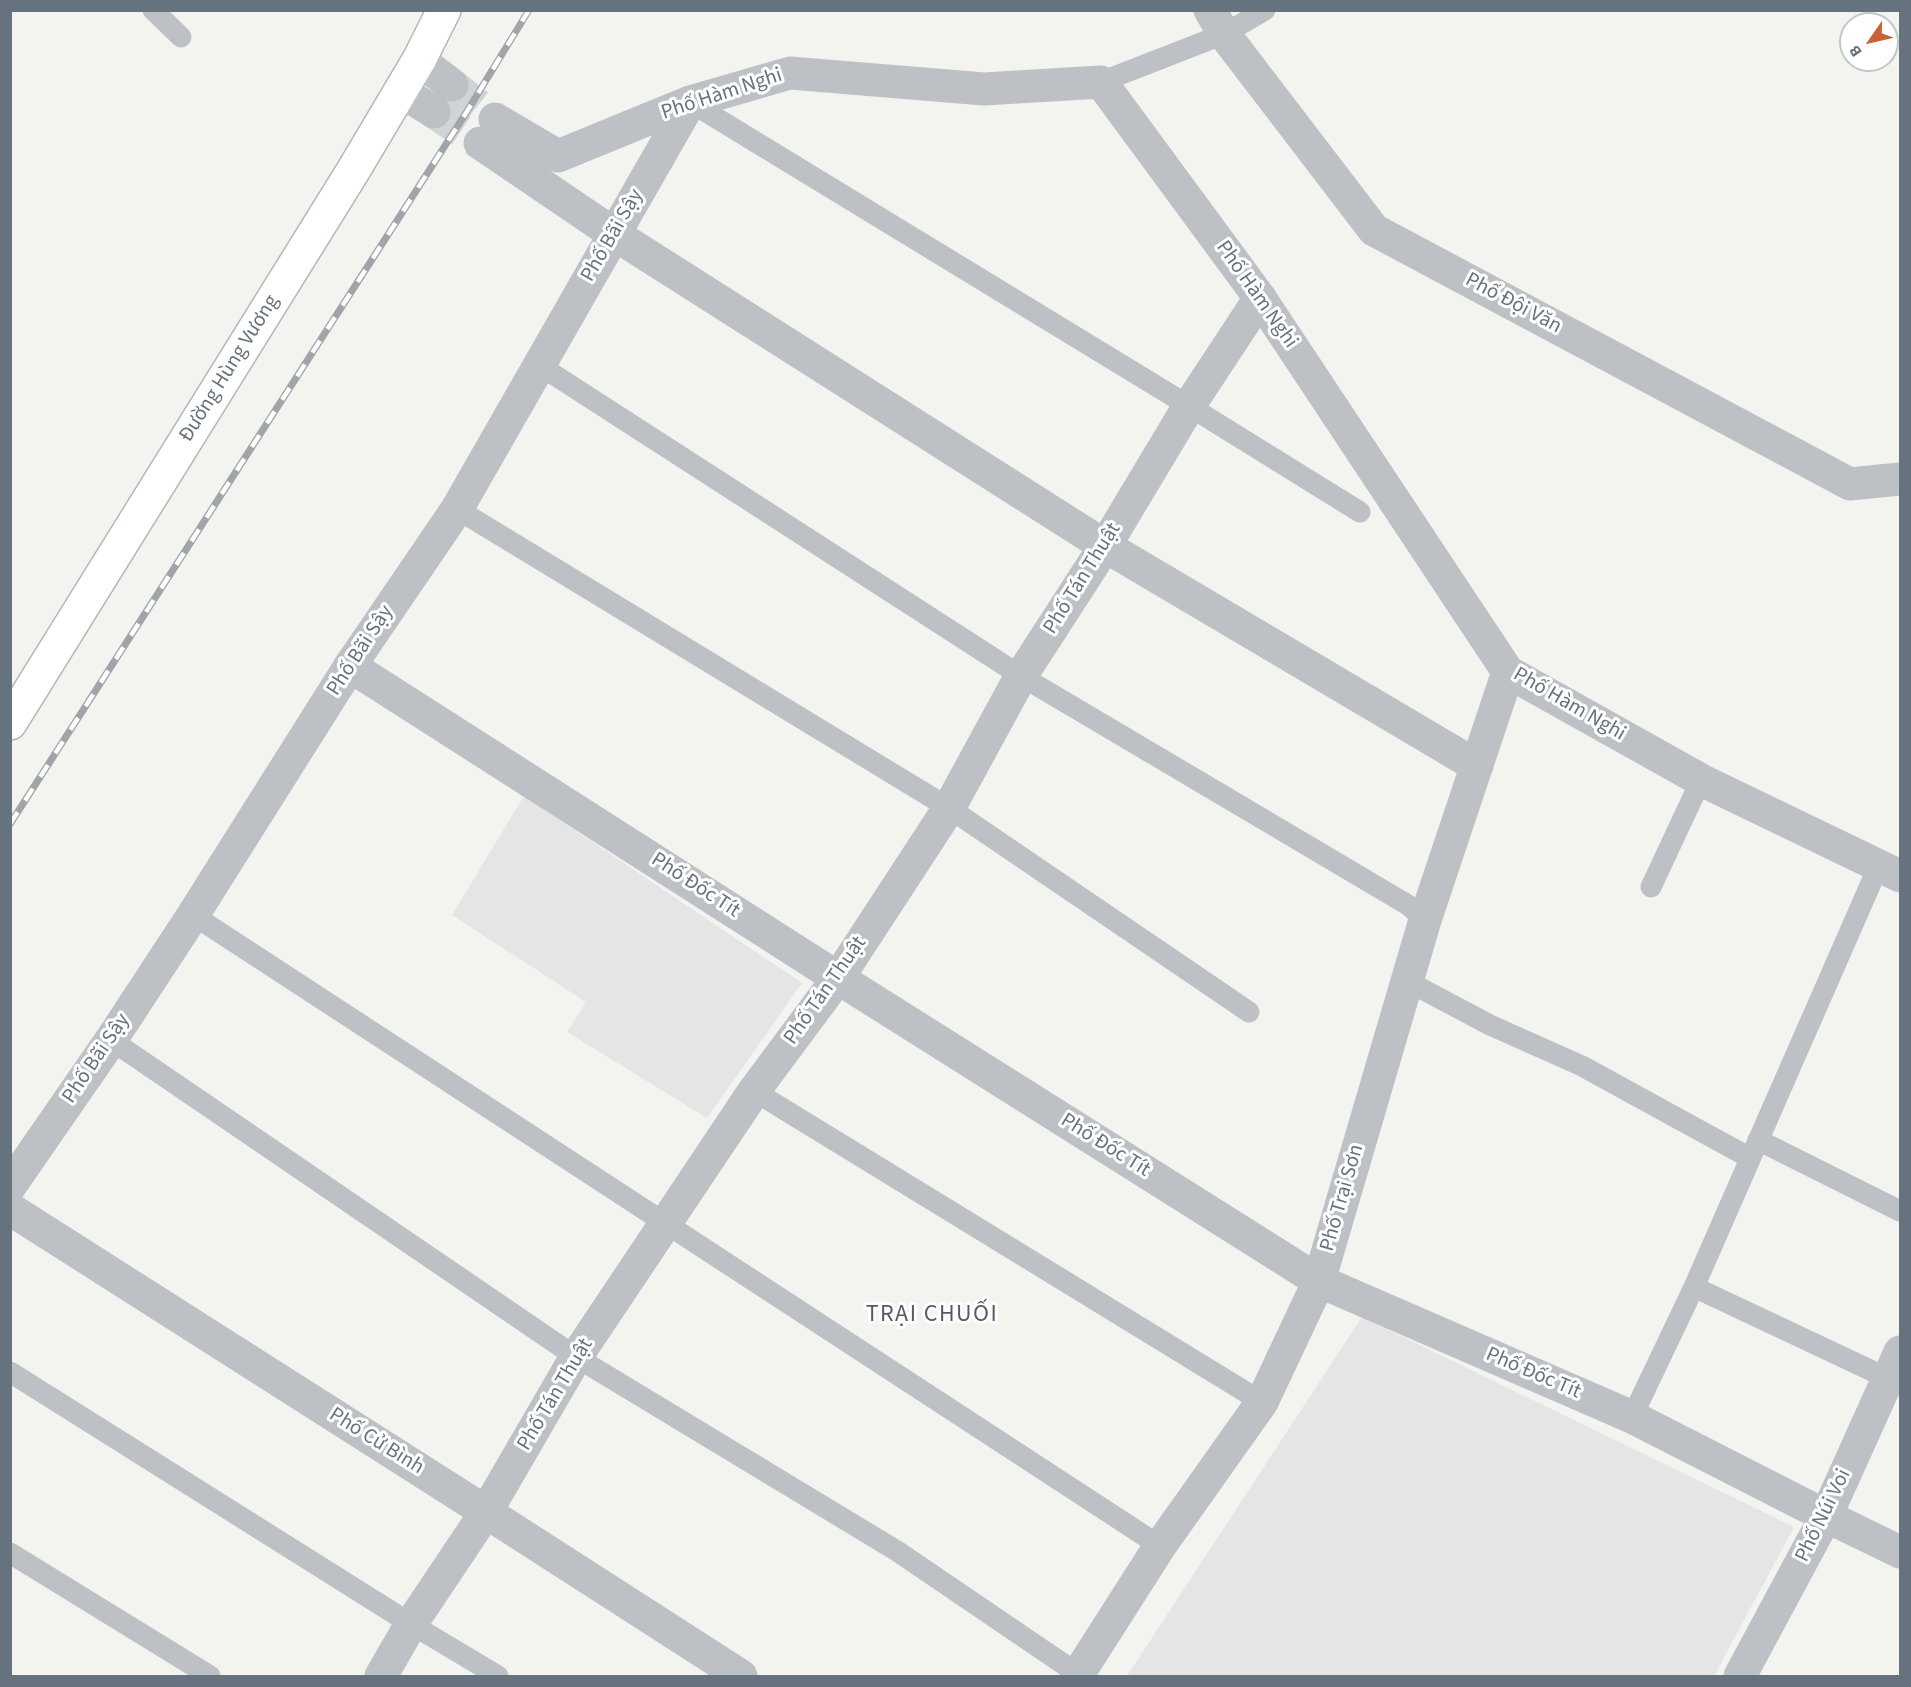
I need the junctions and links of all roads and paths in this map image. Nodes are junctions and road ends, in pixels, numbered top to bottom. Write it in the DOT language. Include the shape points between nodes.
graph roads {
  1 [pos="153,10"];
  2 [pos="444,10"];
  3 [pos="1265,10"];
  4 [pos="1217,22"];
  5 [pos="181,37"];
  6 [pos="419,60"];
  7 [pos="1101,82"];
  8 [pos="452,85"];
  9 [pos="401,91"];
  10 [pos="690,102"];
  11 [pos="434,112"];
  12 [pos="615,234"];
  13 [pos="1260,298"];
  14 [pos="539,365"];
  15 [pos="1189,406"];
  16 [pos="1900,478"];
  17 [pos="457,509"];
  18 [pos="1360,512"];
  19 [pos="1105,546"];
  20 [pos="350,666"];
  21 [pos="1508,672"];
  22 [pos="1021,676"];
  23 [pos="10,723"];
  24 [pos="1477,766"];
  25 [pos="1701,780"];
  26 [pos="949,808"];
  27 [pos="1890,870"];
  28 [pos="1651,887"];
  29 [pos="193,915"];
  30 [pos="1425,920"];
  31 [pos="838,978"];
  32 [pos="1407,981"];
  33 [pos="1249,1012"];
  34 [pos="111,1040"];
  35 [pos="754,1091"];
  36 [pos="1754,1149"];
  37 [pos="10,1186"];
  38 [pos="10,1209"];
  39 [pos="1900,1211"];
  40 [pos="666,1225"];
  41 [pos="1319,1281"];
  42 [pos="1694,1287"];
  43 [pos="576,1357"];
  44 [pos="1894,1365"];
  45 [pos="10,1372"];
  46 [pos="1262,1402"];
  47 [pos="1632,1417"];
  48 [pos="486,1512"];
  49 [pos="1826,1516"];
  50 [pos="1160,1546"];
  51 [pos="1900,1552"];
  52 [pos="10,1553"];
  53 [pos="411,1624"];
  54 [pos="1078,1675"];
  55 [pos="210,1677"];
  56 [pos="381,1677"];
  57 [pos="498,1677"];
  58 [pos="741,1677"];
  59 [pos="1740,1677"];
  1 -- 5 [label="lane"];
  2 -- 6 [label="main road, Đường Hùng Vương"];
  3 -- 4 [label="lane"];
  4 -- 7 [label="lane"];
  4 -- 16 [label="street, Phố Đội Văn" via="1374,230 1850,484"];
  6 -- 8 [label="street"];
  6 -- 9 [label="main road, Đường Hùng Vương"];
  7 -- 10 [label="street, Phố Hàm Nghi" via="984,89 790,73"];
  7 -- 13 [label="street, Phố Hàm Nghi"];
  9 -- 11 [label="street"];
  9 -- 23 [label="main road, Đường Hùng Vương"];
  10 -- 12 [label="street, Phố Bãi Sậy"];
  10 -- 12 [label="street, Phố Hàm Nghi" via="558,156 488,131"];
  10 -- 15 [label="lane"];
  12 -- 14 [label="street, Phố Bãi Sậy"];
  12 -- 19 [label="street, Phố Hàm Nghi"];
  13 -- 15 [label="street, Phố Tán Thuật"];
  13 -- 21 [label="street, Phố Hàm Nghi"];
  14 -- 17 [label="street, Phố Bãi Sậy"];
  14 -- 22 [label="lane"];
  15 -- 18 [label="lane"];
  15 -- 19 [label="street, Phố Tán Thuật"];
  17 -- 20 [label="street, Phố Bãi Sậy"];
  17 -- 26 [label="lane"];
  19 -- 22 [label="street, Phố Tán Thuật"];
  19 -- 24 [label="street, Phố Hàm Nghi"];
  20 -- 29 [label="street, Phố Bãi Sậy"];
  20 -- 31 [label="street, Phố Đốc Tít"];
  21 -- 24 [label="street, Phố Trại Sơn"];
  21 -- 25 [label="street, Phố Hàm Nghi"];
  22 -- 26 [label="street, Phố Tán Thuật"];
  22 -- 30 [label="lane" via="1408,905"];
  24 -- 30 [label="street, Phố Trại Sơn"];
  25 -- 27 [label="street, Phố Hàm Nghi"];
  25 -- 28 [label="lane"];
  26 -- 31 [label="street, Phố Tán Thuật"];
  26 -- 33 [label="lane"];
  27 -- 36 [label="lane"];
  29 -- 34 [label="street, Phố Bãi Sậy"];
  29 -- 40 [label="lane"];
  30 -- 32 [label="street, Phố Trại Sơn"];
  31 -- 35 [label="street, Phố Tán Thuật"];
  31 -- 41 [label="street, Phố Đốc Tít"];
  32 -- 36 [label="lane" via="1490,1025"];
  32 -- 41 [label="street, Phố Trại Sơn"];
  34 -- 37 [label="street, Phố Bãi Sậy"];
  34 -- 43 [label="lane"];
  35 -- 40 [label="street, Phố Tán Thuật"];
  35 -- 46 [label="lane"];
  36 -- 39 [label="lane"];
  36 -- 42 [label="lane"];
  38 -- 48 [label="street, Phố Cử Bình"];
  40 -- 43 [label="street, Phố Tán Thuật"];
  40 -- 50 [label="lane"];
  41 -- 46 [label="street, Phố Trại Sơn"];
  41 -- 47 [label="street, Phố Đốc Tít"];
  42 -- 44 [label="lane"];
  42 -- 47 [label="lane"];
  43 -- 48 [label="street, Phố Tán Thuật"];
  43 -- 54 [label="lane" via="897,1551"];
  44 -- 49 [label="street, Phố Núi Voi"];
  45 -- 53 [label="lane"];
  46 -- 50 [label="street, Phố Trại Sơn"];
  47 -- 49 [label="street, Phố Đốc Tít"];
  48 -- 53 [label="street, Phố Tán Thuật"];
  48 -- 58 [label="street, Phố Cử Bình"];
  49 -- 51 [label="street, Phố Đốc Tít"];
  49 -- 59 [label="street, Phố Núi Voi"];
  50 -- 54 [label="street, Phố Trại Sơn"];
  52 -- 55 [label="lane"];
  53 -- 56 [label="street, Phố Tán Thuật"];
  53 -- 57 [label="lane"];
}
